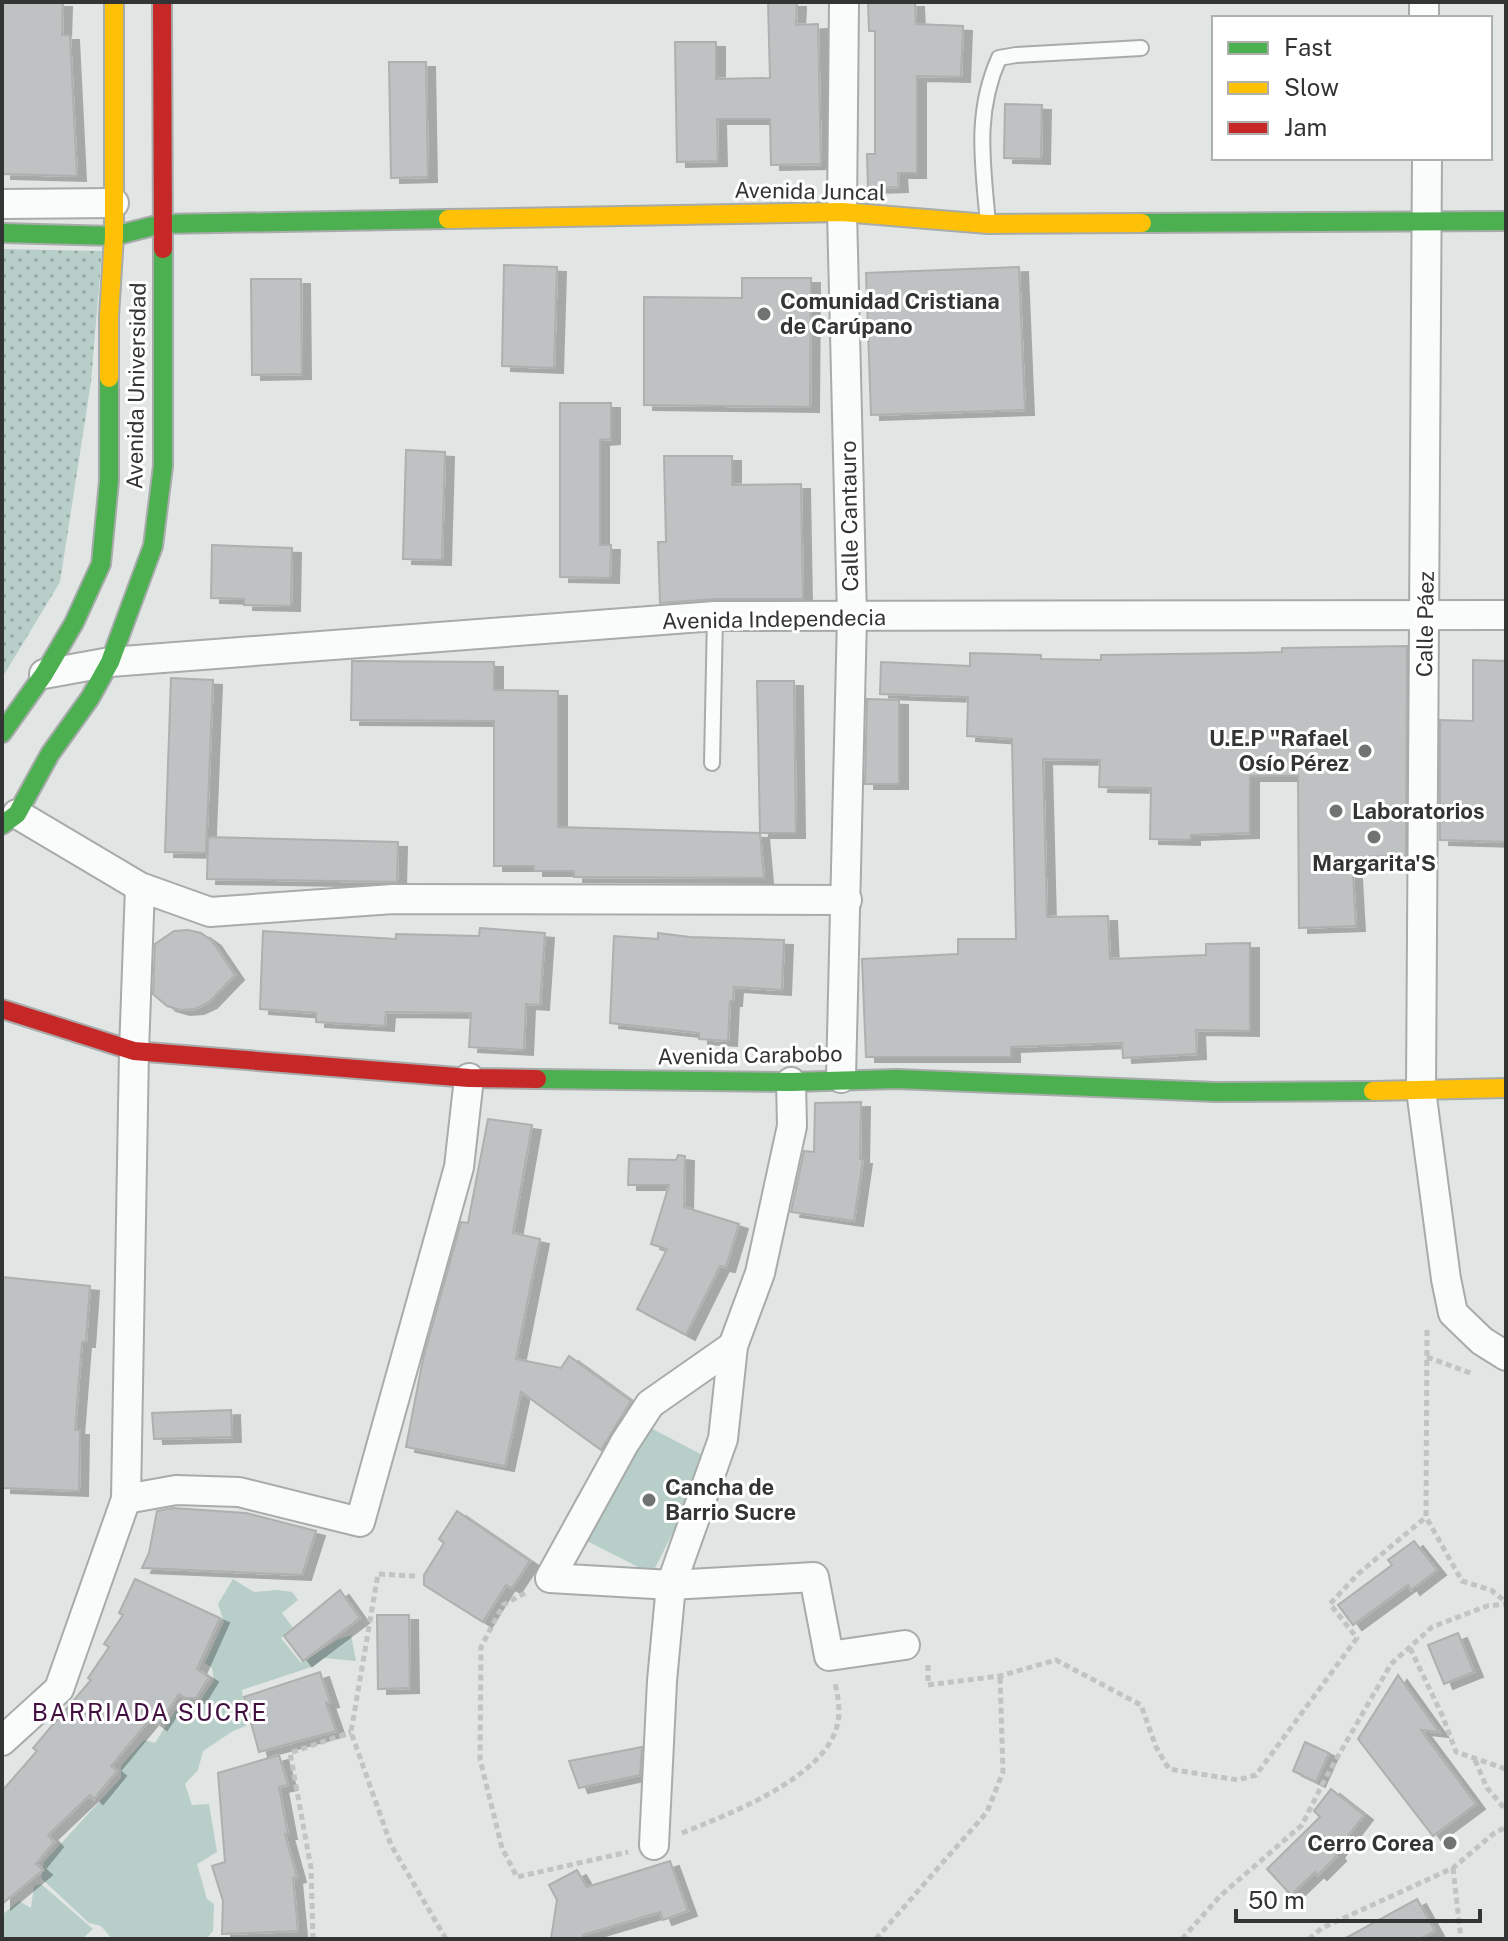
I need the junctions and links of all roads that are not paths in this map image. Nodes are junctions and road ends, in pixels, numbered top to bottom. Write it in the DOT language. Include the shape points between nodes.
graph roads {
  1 [pos="114,2"];
  2 [pos="162,2"];
  3 [pos="844,2"];
  4 [pos="1141,48"];
  5 [pos="1427,160"];
  6 [pos="114,203"];
  7 [pos="2,204"];
  8 [pos="842,212"];
  9 [pos="1429,221"];
  10 [pos="1506,221"];
  11 [pos="161,224"];
  12 [pos="988,224"];
  13 [pos="2,233"];
  14 [pos="114,236"];
  15 [pos="1425,615"];
  16 [pos="1506,615"];
  17 [pos="715,616"];
  18 [pos="852,617"];
  19 [pos="110,662"];
  20 [pos="44,674"];
  21 [pos="2,733"];
  22 [pos="712,763"];
  23 [pos="10,819"];
  24 [pos="140,887"];
  25 [pos="847,900"];
  26 [pos="2,1009"];
  27 [pos="134,1051"];
  28 [pos="469,1078"];
  29 [pos="841,1078"];
  30 [pos="791,1082"];
  31 [pos="1506,1088"];
  32 [pos="1421,1090"];
  33 [pos="733,1346"];
  34 [pos="1506,1356"];
  35 [pos="126,1499"];
  36 [pos="671,1585"];
  37 [pos="905,1645"];
  38 [pos="2,1741"];
  39 [pos="654,1845"];
  1 -- 6 [label="main road, Avenida Universidad"];
  2 -- 11 [label="main road, Avenida Universidad"];
  3 -- 8 [label="street, Calle Cantauro"];
  4 -- 12 [label="lane" via="999,58 982,110"];
  5 -- 9 [label="street, Calle Páez"];
  6 -- 7 [label="street"];
  6 -- 14 [label="main road, Avenida Universidad"];
  8 -- 11 [label="main road, Avenida Juncal"];
  8 -- 12 [label="main road, Avenida Juncal"];
  8 -- 18 [label="street, Calle Cantauro"];
  9 -- 10 [label="main road, Avenida Juncal"];
  9 -- 12 [label="main road, Avenida Juncal"];
  9 -- 15 [label="street, Calle Páez"];
  11 -- 14 [label="main road, Avenida Juncal"];
  11 -- 19 [label="main road, Avenida Universidad" via="163,466 153,546"];
  13 -- 14 [label="main road, Avenida Juncal"];
  14 -- 20 [label="main road, Avenida Universidad" via="109,481 101,564"];
  15 -- 16 [label="street, Avenida Independecia"];
  15 -- 18 [label="street, Avenida Independecia"];
  15 -- 32 [label="street, Calle Páez"];
  17 -- 18 [label="street, Avenida Independecia"];
  17 -- 19 [label="street, Avenida Independecia"];
  17 -- 22 [label="lane"];
  18 -- 25 [label="street, Calle Cantauro"];
  19 -- 20 [label="street, Avenida Independecia"];
  19 -- 23 [label="main road, Avenida Universidad"];
  20 -- 21 [label="main road, Avenida Universidad"];
  23 -- 24 [label="street"];
  24 -- 25 [label="street" via="210,912 393,899"];
  24 -- 27 [label="street"];
  25 -- 29 [label="street, Calle Cantauro"];
  26 -- 27 [label="main road, Avenida Carabobo"];
  27 -- 28 [label="main road, Avenida Carabobo"];
  27 -- 35 [label="street"];
  28 -- 30 [label="main road, Avenida Carabobo"];
  28 -- 35 [label="street" via="459,1167 360,1522 239,1492 176,1490"];
  29 -- 30 [label="main road, Avenida Carabobo"];
  29 -- 32 [label="main road, Avenida Carabobo" via="1215,1092"];
  30 -- 33 [label="street" via="792,1126 760,1273"];
  31 -- 32 [label="main road, Avenida Carabobo"];
  32 -- 34 [label="street, Calle Páez" via="1453,1313"];
  33 -- 36 [label="street" via="723,1439"];
  33 -- 36 [label="street" via="650,1404 550,1578"];
  35 -- 38 [label="street" via="59,1689"];
  36 -- 37 [label="street" via="814,1577 829,1656"];
  36 -- 39 [label="street"];
}
